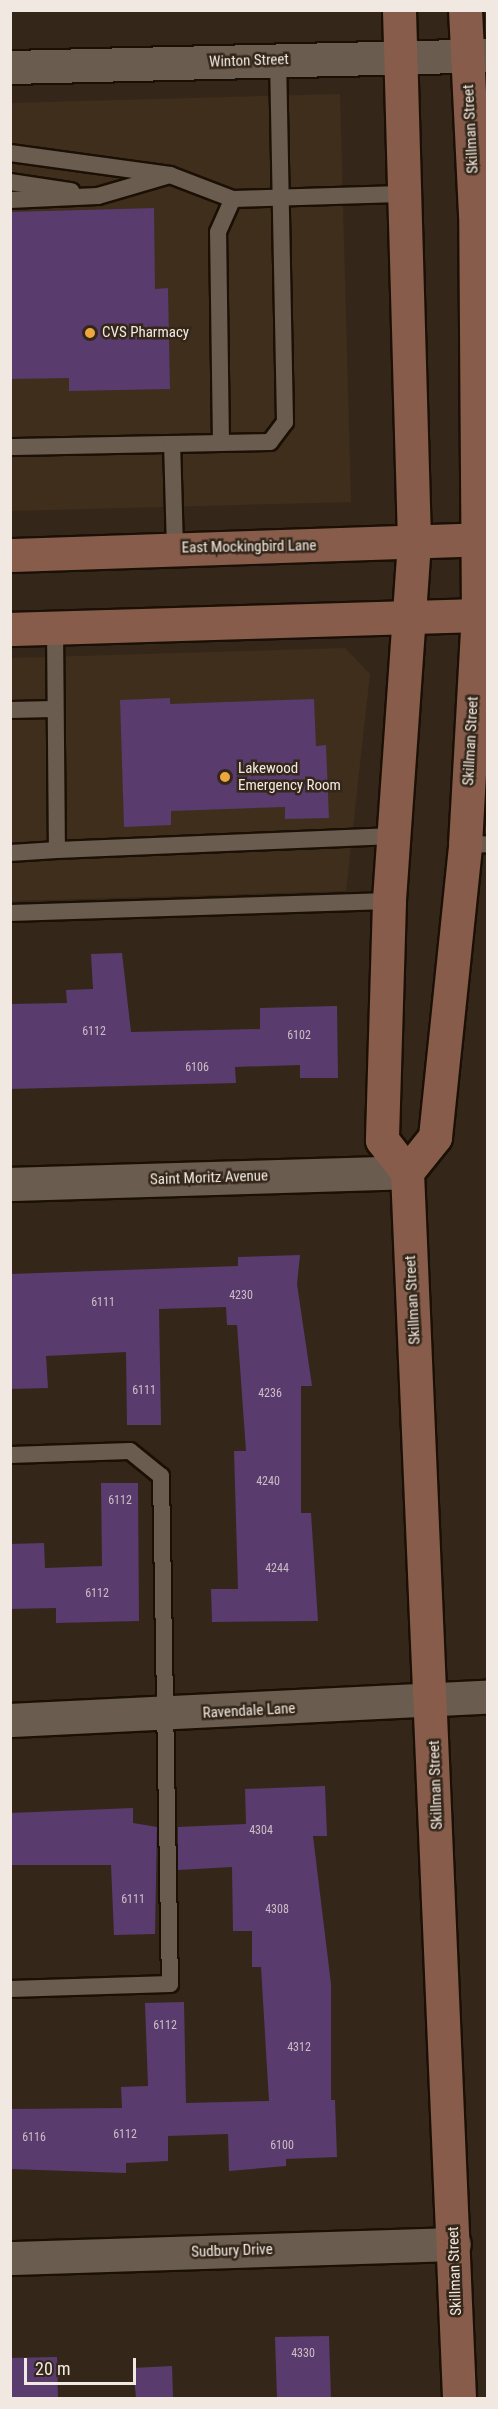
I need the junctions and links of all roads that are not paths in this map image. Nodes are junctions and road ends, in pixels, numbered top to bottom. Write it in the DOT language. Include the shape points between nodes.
graph roads {
  1 [pos="399,10"];
  2 [pos="465,10"];
  3 [pos="477,55"];
  4 [pos="400,58"];
  5 [pos="278,60"];
  6 [pos="10,68"];
  7 [pos="10,153"];
  8 [pos="170,175"];
  9 [pos="10,182"];
  10 [pos="401,194"];
  11 [pos="98,196"];
  12 [pos="280,198"];
  13 [pos="233,199"];
  14 [pos="10,200"];
  15 [pos="482,290"];
  16 [pos="221,443"];
  17 [pos="172,444"];
  18 [pos="10,447"];
  19 [pos="483,539"];
  20 [pos="414,542"];
  21 [pos="174,549"];
  22 [pos="10,555"];
  23 [pos="483,615"];
  24 [pos="409,619"];
  25 [pos="55,628"];
  26 [pos="10,629"];
  27 [pos="54,709"];
  28 [pos="10,710"];
  29 [pos="478,767"];
  30 [pos="394,836"];
  31 [pos="476,844"];
  32 [pos="57,850"];
  33 [pos="10,853"];
  34 [pos="389,902"];
  35 [pos="10,913"];
  36 [pos="407,1172"];
  37 [pos="10,1184"];
  38 [pos="10,1455"];
  39 [pos="488,1697"];
  40 [pos="433,1701"];
  41 [pos="170,1716"];
  42 [pos="10,1720"];
  43 [pos="10,1989"];
  44 [pos="454,2244"];
  45 [pos="10,2258"];
  46 [pos="459,2398"];
  1 -- 4 [label="main road"];
  2 -- 3 [label="main road, Skillman Street"];
  3 -- 4 [label="street, Winton Street"];
  3 -- 15 [label="main road, Skillman Street"];
  4 -- 5 [label="street, Winton Street"];
  4 -- 10 [label="main road"];
  5 -- 6 [label="street, Winton Street"];
  5 -- 12 [label="lane"];
  7 -- 8 [label="lane"];
  8 -- 11 [label="lane"];
  8 -- 13 [label="lane"];
  9 -- 11 [label="lane"];
  10 -- 12 [label="lane"];
  10 -- 20 [label="main road"];
  11 -- 14 [label="lane"];
  12 -- 13 [label="lane"];
  12 -- 16 [label="lane" via="285,422 270,442"];
  13 -- 16 [label="lane" via="218,231"];
  15 -- 19 [label="main road, Skillman Street"];
  16 -- 17 [label="lane"];
  17 -- 18 [label="lane"];
  17 -- 21 [label="lane"];
  19 -- 20 [label="main road, East Mockingbird Lane"];
  19 -- 23 [label="main road, Skillman Street"];
  20 -- 21 [label="main road, East Mockingbird Lane"];
  20 -- 24 [label="main road"];
  21 -- 22 [label="main road, East Mockingbird Lane"];
  23 -- 24 [label="main road"];
  23 -- 29 [label="main road, Skillman Street"];
  24 -- 25 [label="main road"];
  24 -- 30 [label="main road"];
  25 -- 26 [label="main road"];
  25 -- 27 [label="lane"];
  27 -- 28 [label="lane"];
  27 -- 32 [label="lane"];
  29 -- 31 [label="main road, Skillman Street"];
  30 -- 32 [label="lane"];
  30 -- 34 [label="main road"];
  31 -- 36 [label="main road, Skillman Street" via="435,1137"];
  32 -- 33 [label="lane"];
  34 -- 35 [label="lane"];
  34 -- 36 [label="main road" via="382,1140"];
  36 -- 37 [label="street, Saint Moritz Avenue"];
  36 -- 40 [label="main road, Skillman Street"];
  38 -- 41 [label="lane" via="130,1451 161,1476"];
  39 -- 40 [label="street, Ravendale Lane"];
  40 -- 41 [label="street, Ravendale Lane"];
  40 -- 44 [label="main road, Skillman Street"];
  41 -- 42 [label="street, Ravendale Lane"];
  41 -- 43 [label="lane" via="170,1984"];
  44 -- 45 [label="street, Sudbury Drive"];
  44 -- 46 [label="main road, Skillman Street"];
}
